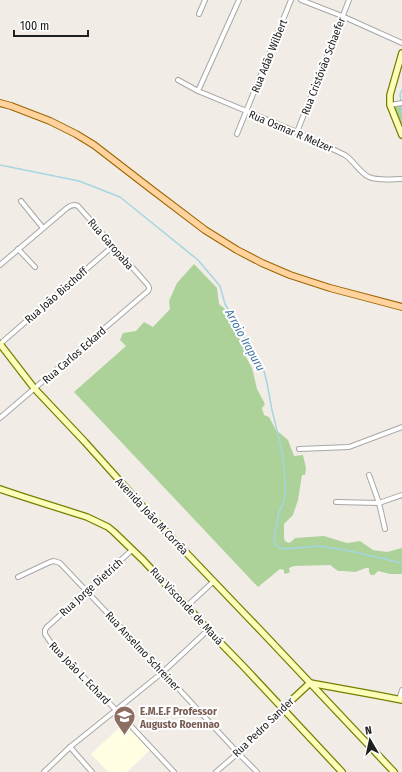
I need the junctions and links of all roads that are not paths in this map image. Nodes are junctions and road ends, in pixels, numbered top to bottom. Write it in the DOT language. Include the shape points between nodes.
graph roads {
  1 [pos="204,0"];
  2 [pos="239,0"];
  3 [pos="292,0"];
  4 [pos="301,0"];
  5 [pos="349,0"];
  6 [pos="199,14"];
  7 [pos="342,16"];
  8 [pos="402,43"];
  9 [pos="402,53"];
  10 [pos="178,80"];
  11 [pos="198,91"];
  12 [pos="0,103"];
  13 [pos="400,103"];
  14 [pos="390,105"];
  15 [pos="246,112"];
  16 [pos="297,132"];
  17 [pos="237,134"];
  18 [pos="402,135"];
  19 [pos="402,179"];
  20 [pos="21,201"];
  21 [pos="43,228"];
  22 [pos="113,246"];
  23 [pos="18,250"];
  24 [pos="1,263"];
  25 [pos="35,267"];
  26 [pos="148,291"];
  27 [pos="402,307"];
  28 [pos="0,344"];
  29 [pos="34,388"];
  30 [pos="0,418"];
  31 [pos="402,427"];
  32 [pos="299,449"];
  33 [pos="370,475"];
  34 [pos="0,489"];
  35 [pos="402,495"];
  36 [pos="336,502"];
  37 [pos="379,503"];
  38 [pos="385,529"];
  39 [pos="132,550"];
  40 [pos="18,577"];
  41 [pos="214,581"];
  42 [pos="87,592"];
  43 [pos="187,606"];
  44 [pos="49,625"];
  45 [pos="208,630"];
  46 [pos="163,672"];
  47 [pos="310,683"];
  48 [pos="402,690"];
  49 [pos="400,700"];
  50 [pos="282,709"];
  51 [pos="116,710"];
  52 [pos="70,747"];
  53 [pos="238,753"];
  54 [pos="44,772"];
  55 [pos="92,772"];
  56 [pos="174,772"];
  57 [pos="216,772"];
  58 [pos="257,772"];
  59 [pos="342,772"];
  60 [pos="394,772"];
  1 -- 6 [label="street"];
  2 -- 11 [label="street"];
  3 -- 15 [label="street, Rua Adão Wilbert"];
  4 -- 7 [label="street"];
  5 -- 7 [label="street, Rua Cristóvão Schaefer"];
  7 -- 8 [label="street"];
  7 -- 16 [label="street, Rua Cristóvão Schaefer"];
  9 -- 14 [label="street" via="390,95"];
  10 -- 11 [label="street, Rua Osmar R Melzer"];
  11 -- 15 [label="street, Rua Osmar R Melzer"];
  12 -- 27 [label="main road" via="50,121 94,145 205,230 236,250 290,275"];
  13 -- 14 [label="street"];
  14 -- 18 [label="street"];
  15 -- 16 [label="street, Rua Osmar R Melzer"];
  15 -- 17 [label="street, Rua Adão Wilbert"];
  16 -- 19 [label="street, Rua Osmar R Melzer" via="346,155 368,177"];
  20 -- 21 [label="street"];
  21 -- 22 [label="street, Rua Garopaba" via="71,205 75,205"];
  21 -- 23 [label="street"];
  22 -- 26 [label="street, Rua Garopaba" via="149,286"];
  22 -- 28 [label="street, Rua João Bischoff"];
  23 -- 24 [label="street"];
  23 -- 25 [label="street"];
  26 -- 29 [label="street, Rua Carlos Eckard"];
  28 -- 29 [label="street, Avenida João M Corrêa"];
  29 -- 30 [label="street, Rua Carlos Eckard"];
  29 -- 41 [label="street, Avenida João M Corrêa"];
  31 -- 32 [label="street" via="349,447"];
  33 -- 37 [label="street"];
  34 -- 39 [label="street, Rua Visconde de Mauá" via="98,522 108,527"];
  35 -- 37 [label="street"];
  36 -- 37 [label="street"];
  37 -- 38 [label="street"];
  39 -- 42 [label="street, Rua Jorge Dietrich"];
  39 -- 43 [label="street, Rua Visconde de Mauá"];
  40 -- 42 [label="street, Rua Anselmo Schreiner" via="50,562 57,562 64,566"];
  41 -- 43 [label="street"];
  41 -- 47 [label="street, Avenida João M Corrêa"];
  42 -- 44 [label="street, Rua Jorge Dietrich"];
  42 -- 46 [label="street, Rua Anselmo Schreiner"];
  43 -- 45 [label="street, Rua Visconde de Mauá"];
  44 -- 51 [label="street, Rua João L. Echard" via="45,634 53,646"];
  45 -- 46 [label="street"];
  45 -- 50 [label="street, Rua Visconde de Mauá"];
  46 -- 51 [label="street"];
  46 -- 53 [label="street, Rua Anselmo Schreiner"];
  47 -- 49 [label="street"];
  47 -- 50 [label="street, Rua Pedro Sander"];
  47 -- 60 [label="street, Avenida João M Corrêa"];
  48 -- 49 [label="street"];
  50 -- 53 [label="street, Rua Pedro Sander"];
  50 -- 59 [label="street, Rua Visconde de Mauá"];
  51 -- 52 [label="street"];
  51 -- 56 [label="street, Rua João L. Echard"];
  52 -- 54 [label="street"];
  52 -- 55 [label="street"];
  53 -- 57 [label="street, Rua Pedro Sander"];
  53 -- 58 [label="street, Rua Anselmo Schreiner"];
}
